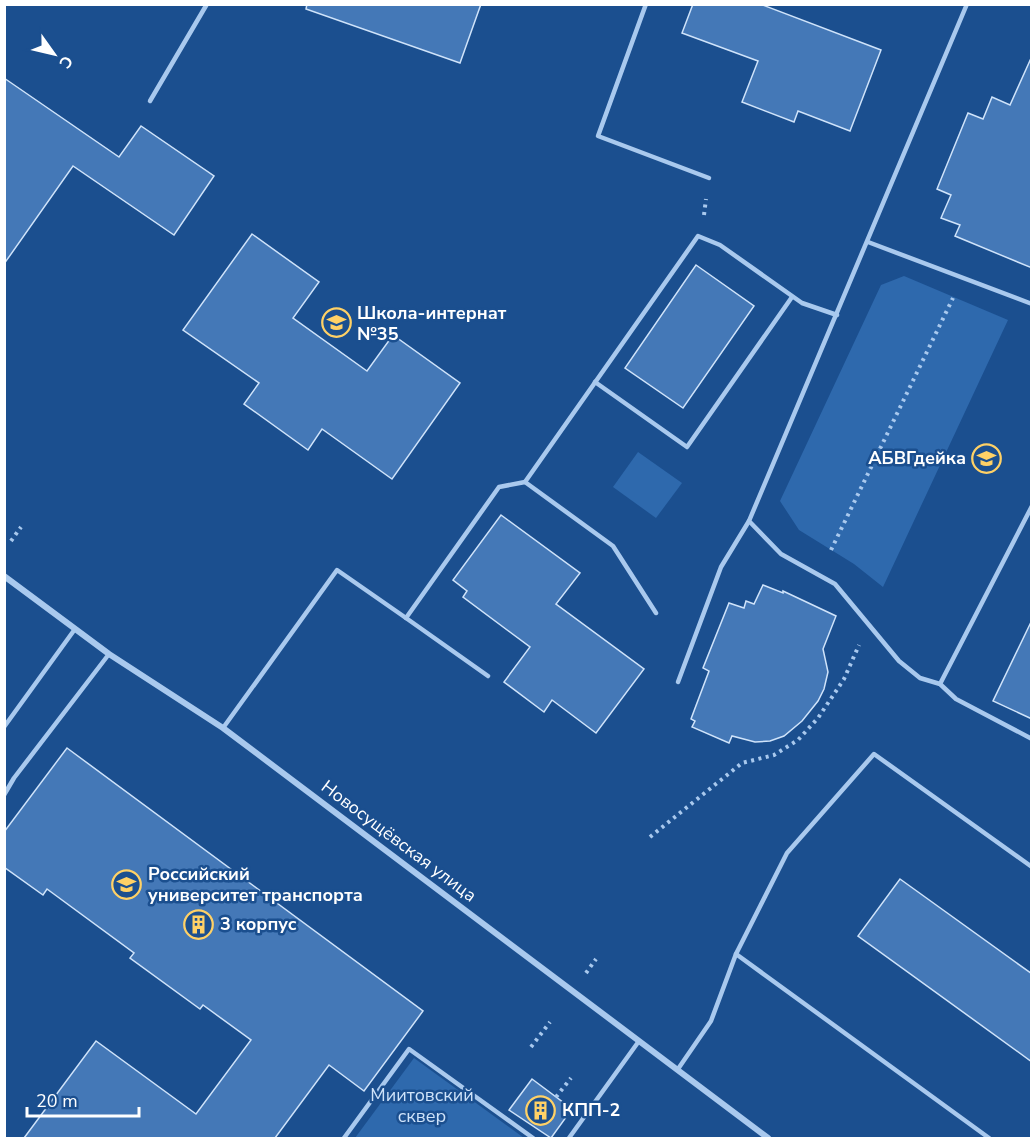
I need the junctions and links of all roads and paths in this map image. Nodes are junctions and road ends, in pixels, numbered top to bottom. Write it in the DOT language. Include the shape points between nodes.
graph roads {
  1 [pos="207,4"];
  2 [pos="646,4"];
  3 [pos="967,4"];
  4 [pos="150,101"];
  5 [pos="709,178"];
  6 [pos="698,236"];
  7 [pos="868,242"];
  8 [pos="792,297"];
  9 [pos="954,297"];
  10 [pos="1032,304"];
  11 [pos="837,315"];
  12 [pos="595,382"];
  13 [pos="525,483"];
  14 [pos="1032,506"];
  15 [pos="749,521"];
  16 [pos="21,527"];
  17 [pos="10,541"];
  18 [pos="831,550"];
  19 [pos="4,576"];
  20 [pos="656,614"];
  21 [pos="406,618"];
  22 [pos="870,625"];
  23 [pos="75,629"];
  24 [pos="109,654"];
  25 [pos="488,676"];
  26 [pos="678,682"];
  27 [pos="940,684"];
  28 [pos="4,727"];
  29 [pos="223,728"];
  30 [pos="1032,739"];
  31 [pos="4,795"];
  32 [pos="650,837"];
  33 [pos="1032,867"];
  34 [pos="736,954"];
  35 [pos="596,959"];
  36 [pos="585,974"];
  37 [pos="550,1022"];
  38 [pos="639,1041"];
  39 [pos="531,1047"];
  40 [pos="678,1069"];
  41 [pos="571,1078"];
  42 [pos="556,1097"];
  43 [pos="344,1138"];
  44 [pos="533,1138"];
  45 [pos="569,1138"];
  46 [pos="768,1138"];
  47 [pos="989,1138"];
  1 -- 4 [label="lane"];
  2 -- 5 [label="lane" via="598,136"];
  3 -- 7 [label="lane"];
  5 -- 6 [label="path"];
  6 -- 8 [label="lane" via="720,245"];
  6 -- 12 [label="lane"];
  7 -- 10 [label="lane"];
  7 -- 11 [label="lane"];
  8 -- 11 [label="lane"];
  8 -- 12 [label="lane" via="687,447"];
  9 -- 18 [label="path"];
  11 -- 15 [label="lane"];
  12 -- 13 [label="lane"];
  13 -- 20 [label="lane" via="613,546"];
  13 -- 21 [label="lane" via="499,487"];
  14 -- 27 [label="lane"];
  15 -- 22 [label="lane" via="781,554 835,584"];
  15 -- 26 [label="lane" via="721,567"];
  16 -- 17 [label="path"];
  19 -- 23 [label="street, Новосущёвская улица"];
  21 -- 25 [label="lane"];
  21 -- 29 [label="lane" via="337,570"];
  22 -- 27 [label="lane" via="899,661 920,678"];
  22 -- 32 [label="path" via="844,679 798,740 774,755 742,763"];
  23 -- 24 [label="street, Новосущёвская улица"];
  23 -- 28 [label="lane"];
  24 -- 29 [label="street, Новосущёвская улица"];
  24 -- 31 [label="lane"];
  27 -- 30 [label="lane" via="956,699"];
  29 -- 38 [label="street, Новосущёвская улица"];
  33 -- 34 [label="lane" via="874,754 787,853"];
  34 -- 40 [label="lane" via="711,1021"];
  34 -- 47 [label="lane"];
  35 -- 36 [label="path"];
  37 -- 39 [label="path"];
  38 -- 40 [label="street, Новосущёвская улица"];
  38 -- 45 [label="lane"];
  40 -- 46 [label="street, Новосущёвская улица"];
  41 -- 42 [label="path"];
  43 -- 44 [label="lane" via="409,1049"];
}
